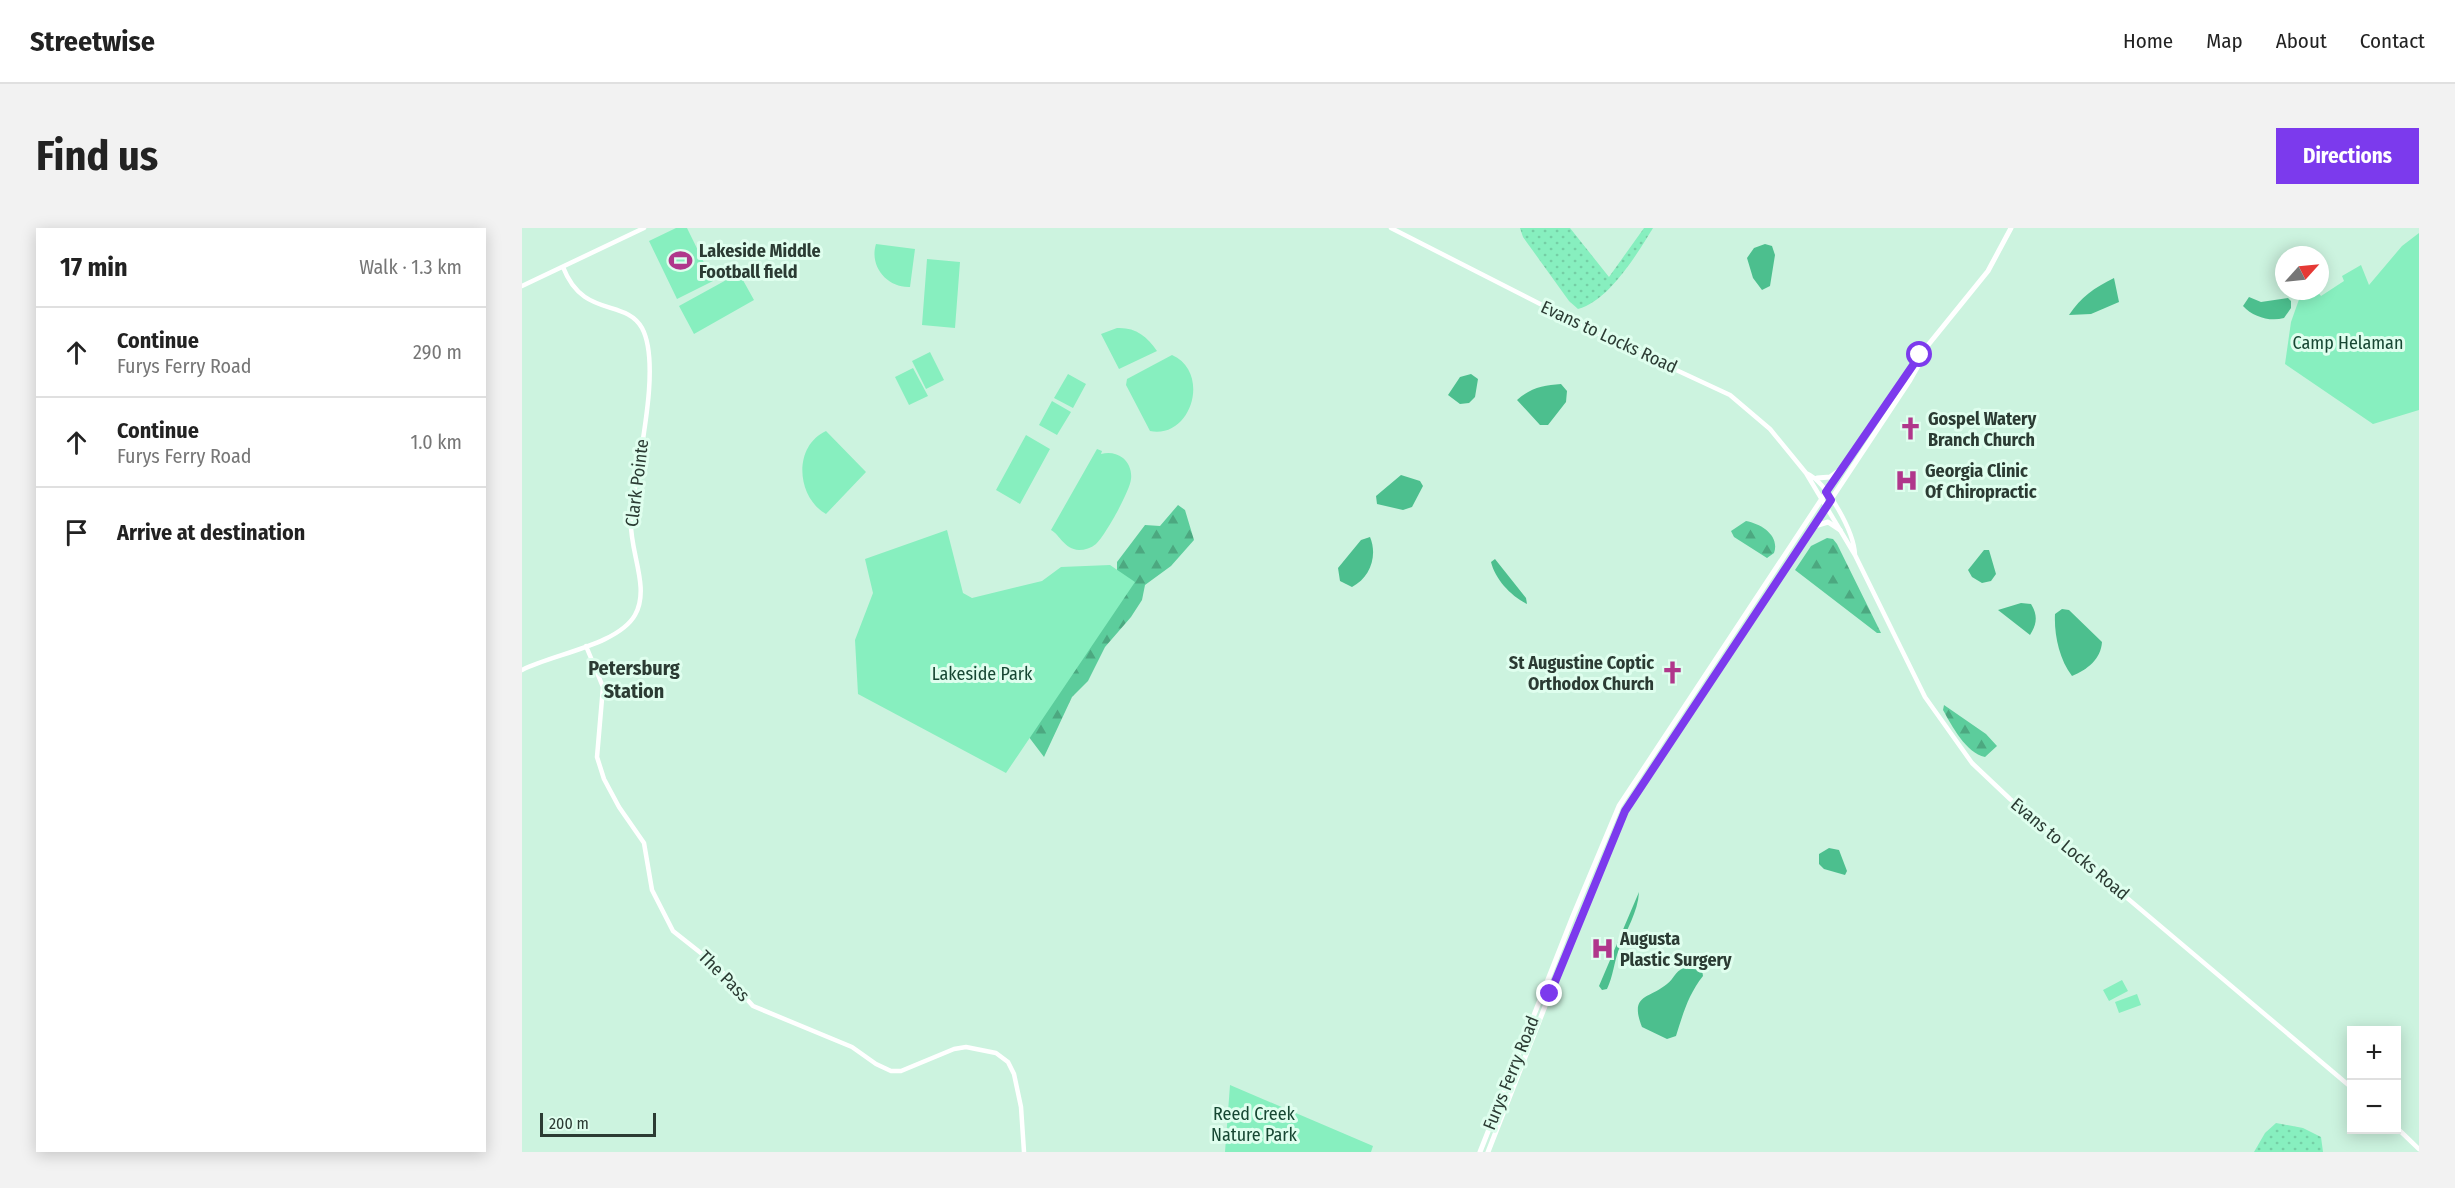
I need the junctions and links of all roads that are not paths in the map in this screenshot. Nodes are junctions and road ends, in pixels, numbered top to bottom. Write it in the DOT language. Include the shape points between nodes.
graph roads {
  1 [pos="644,228"];
  2 [pos="1391,228"];
  3 [pos="2011,228"];
  4 [pos="563,267"];
  5 [pos="522,286"];
  6 [pos="1928,348"];
  7 [pos="1843,467"];
  8 [pos="1806,473"];
  9 [pos="1817,478"];
  10 [pos="1826,492"];
  11 [pos="1821,500"];
  12 [pos="1831,500"];
  13 [pos="1826,507"];
  14 [pos="1813,526"];
  15 [pos="1840,530"];
  16 [pos="1855,555"];
  17 [pos="586,646"];
  18 [pos="522,670"];
  19 [pos="2347,1084"];
  20 [pos="2401,1131"];
  21 [pos="2419,1149"];
  22 [pos="1024,1152"];
  23 [pos="1480,1152"];
  24 [pos="1488,1152"];
  1 -- 4 [label="street"];
  2 -- 8 [label="street, Evans to Locks Road" via="1603,336 1730,395 1770,429"];
  3 -- 6 [label="main road, Furys Ferry Road" via="1988,271"];
  4 -- 5 [label="street"];
  4 -- 17 [label="street, Clark Pointe" via="572,286 585,298 637,320 646,338 648,367 630,531 640,578 639,603 626,626"];
  6 -- 7 [label="main road, Furys Ferry Road"];
  6 -- 12 [label="main road, Furys Ferry Road"];
  7 -- 9 [label="main road" via="1830,477"];
  7 -- 10 [label="main road, Furys Ferry Road"];
  8 -- 9 [label="street, Evans to Locks Road"];
  8 -- 11 [label="street, Evans to Locks Road"];
  9 -- 10 [label="street, Evans to Locks Road"];
  10 -- 11 [label="main road, Furys Ferry Road"];
  10 -- 12 [label="street, Evans to Locks Road"];
  11 -- 13 [label="street, Evans to Locks Road"];
  11 -- 23 [label="main road, Furys Ferry Road" via="1619,806"];
  12 -- 13 [label="main road, Furys Ferry Road"];
  12 -- 16 [label="street, Evans to Locks Road" via="1855,542"];
  13 -- 14 [label="main road, Furys Ferry Road"];
  13 -- 15 [label="street, Evans to Locks Road"];
  14 -- 15 [label="main road" via="1828,522"];
  14 -- 24 [label="main road, Furys Ferry Road" via="1625,811"];
  15 -- 16 [label="street, Evans to Locks Road"];
  16 -- 19 [label="street, Evans to Locks Road" via="1924,697 1972,763"];
  17 -- 18 [label="street, Clark Pointe"];
  17 -- 22 [label="street, The Pass" via="603,687 597,757 619,807 644,843 652,890 673,931 716,965 753,1006 852,1047 891,1071 901,1071 954,1049 966,1047 996,1053 1008,1062 1014,1074"];
  20 -- 21 [label="street"];
}
